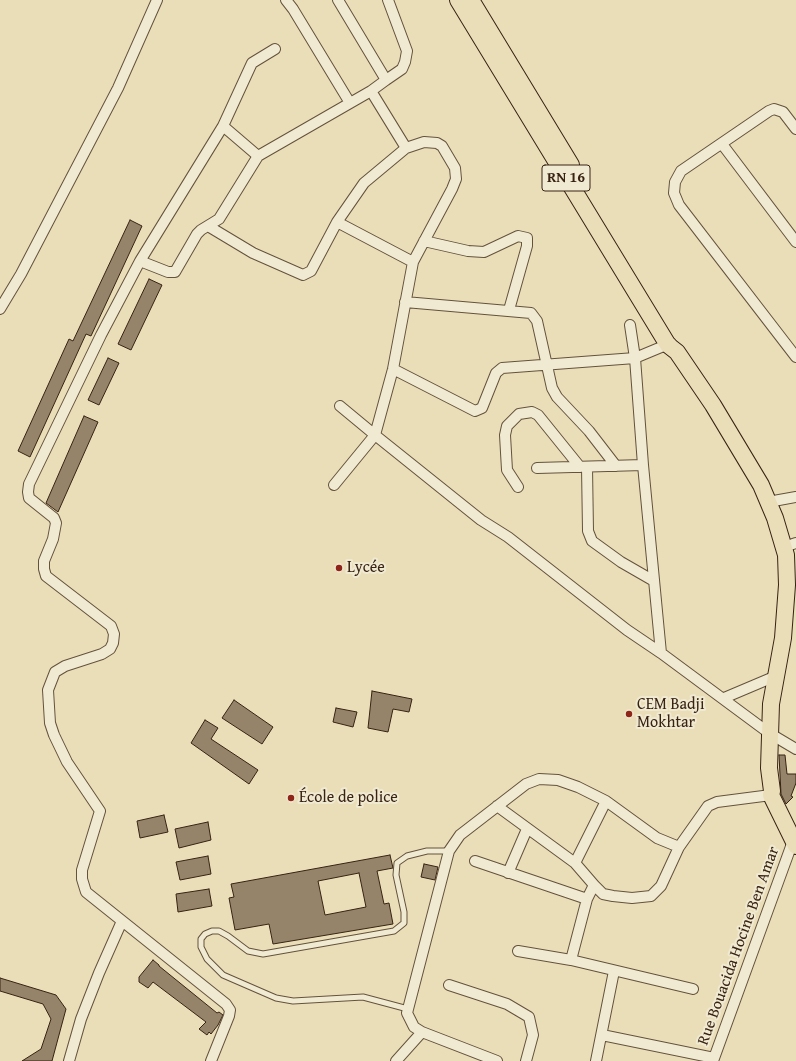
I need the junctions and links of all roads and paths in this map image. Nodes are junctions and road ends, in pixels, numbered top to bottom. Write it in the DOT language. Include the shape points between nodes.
graph roads {
  1 [pos="157,0"];
  2 [pos="286,0"];
  3 [pos="338,0"];
  4 [pos="388,0"];
  5 [pos="458,0"];
  6 [pos="471,0"];
  7 [pos="275,49"];
  8 [pos="386,80"];
  9 [pos="371,91"];
  10 [pos="350,103"];
  11 [pos="223,126"];
  12 [pos="796,129"];
  13 [pos="722,144"];
  14 [pos="406,148"];
  15 [pos="258,156"];
  16 [pos="337,222"];
  17 [pos="208,226"];
  18 [pos="424,241"];
  19 [pos="796,242"];
  20 [pos="140,260"];
  21 [pos="413,262"];
  22 [pos="405,302"];
  23 [pos="0,309"];
  24 [pos="509,310"];
  25 [pos="630,325"];
  26 [pos="673,346"];
  27 [pos="796,357"];
  28 [pos="635,358"];
  29 [pos="547,364"];
  30 [pos="394,368"];
  31 [pos="340,406"];
  32 [pos="375,435"];
  33 [pos="643,465"];
  34 [pos="616,466"];
  35 [pos="583,467"];
  36 [pos="537,468"];
  37 [pos="334,485"];
  38 [pos="518,487"];
  39 [pos="796,497"];
  40 [pos="768,502"];
  41 [pos="790,545"];
  42 [pos="654,581"];
  43 [pos="661,653"];
  44 [pos="776,676"];
  45 [pos="724,698"];
  46 [pos="769,733"];
  47 [pos="796,749"];
  48 [pos="771,795"];
  49 [pos="606,801"];
  50 [pos="496,806"];
  51 [pos="527,829"];
  52 [pos="795,844"];
  53 [pos="679,847"];
  54 [pos="449,851"];
  55 [pos="475,861"];
  56 [pos="575,863"];
  57 [pos="508,873"];
  58 [pos="594,885"];
  59 [pos="587,899"];
  60 [pos="122,921"];
  61 [pos="518,951"];
  62 [pos="571,960"];
  63 [pos="614,971"];
  64 [pos="449,985"];
  65 [pos="693,989"];
  66 [pos="407,1011"];
  67 [pos="422,1032"];
  68 [pos="602,1035"];
  69 [pos="713,1060"];
  70 [pos="69,1061"];
  71 [pos="211,1061"];
  72 [pos="396,1061"];
  73 [pos="497,1061"];
  74 [pos="526,1061"];
  75 [pos="596,1061"];
  1 -- 23 [label="street" via="118,88 21,274"];
  2 -- 10 [label="street"];
  3 -- 8 [label="street"];
  4 -- 8 [label="street" via="406,51 402,69"];
  5 -- 26 [label="main road, RN 16"];
  6 -- 26 [label="main road, RN 16"];
  7 -- 11 [label="street" via="252,63"];
  8 -- 9 [label="street"];
  9 -- 10 [label="street"];
  9 -- 14 [label="street"];
  10 -- 15 [label="street"];
  11 -- 15 [label="street"];
  11 -- 20 [label="street"];
  12 -- 13 [label="street" via="783,112 769,111"];
  13 -- 19 [label="street"];
  13 -- 27 [label="street" via="681,171 675,182 674,193 678,205"];
  14 -- 16 [label="street" via="364,183"];
  14 -- 18 [label="street" via="424,142 437,143 442,146 456,173 452,189"];
  15 -- 17 [label="street" via="219,219"];
  16 -- 17 [label="street" via="310,271 303,275 252,253"];
  16 -- 21 [label="street"];
  17 -- 20 [label="street" via="197,234 175,272 168,272"];
  18 -- 21 [label="street"];
  18 -- 24 [label="street" via="484,252 518,236 527,238"];
  20 -- 60 [label="street" via="100,335 29,484 28,492 33,501 56,522 44,561 46,576 111,626 114,634 110,649 65,666 56,672 48,690 50,723 54,734 67,762 100,811 82,870 86,892"];
  21 -- 22 [label="street"];
  22 -- 24 [label="street"];
  22 -- 30 [label="street"];
  24 -- 29 [label="street" via="526,311 535,316"];
  25 -- 28 [label="street"];
  26 -- 28 [label="street"];
  26 -- 40 [label="main road, RN 16" via="713,405 755,475"];
  28 -- 29 [label="street"];
  28 -- 33 [label="street"];
  29 -- 30 [label="street" via="498,370 482,408 475,411"];
  29 -- 34 [label="street" via="552,388 557,397"];
  30 -- 32 [label="street"];
  31 -- 32 [label="street"];
  32 -- 37 [label="street"];
  32 -- 43 [label="street" via="481,520 508,537 627,630"];
  33 -- 34 [label="street"];
  33 -- 42 [label="street"];
  34 -- 35 [label="street"];
  35 -- 36 [label="street"];
  35 -- 38 [label="street" via="538,415 532,412 519,414 507,426 505,435 507,470"];
  35 -- 42 [label="street" via="588,531 592,542"];
  39 -- 40 [label="street"];
  40 -- 41 [label="main road, RN 16"];
  41 -- 44 [label="main road, RN 16" via="787,604"];
  42 -- 43 [label="street"];
  43 -- 45 [label="street"];
  44 -- 45 [label="street"];
  44 -- 46 [label="main road, RN 16"];
  45 -- 46 [label="street"];
  46 -- 47 [label="street"];
  46 -- 48 [label="main road, RN 16"];
  48 -- 52 [label="main road, RN 16"];
  48 -- 53 [label="street" via="716,802 708,806"];
  49 -- 50 [label="street" via="558,780 539,779 526,784"];
  49 -- 53 [label="street" via="657,838"];
  49 -- 56 [label="street"];
  50 -- 51 [label="street"];
  50 -- 54 [label="street" via="460,835"];
  51 -- 56 [label="street"];
  51 -- 57 [label="street"];
  52 -- 69 [label="street, Rue Bouacida Hocine Ben Amar"];
  53 -- 58 [label="street" via="661,886 650,896 613,896 603,894"];
  54 -- 66 [label="street"];
  54 -- 66 [label="lane" via="428,851 407,856 397,863 396,874 404,923 394,931 263,954 248,951 219,931 205,934 201,939 201,947 207,959 222,975 276,998 293,1001 363,997"];
  55 -- 57 [label="street"];
  56 -- 58 [label="street"];
  57 -- 59 [label="street"];
  58 -- 59 [label="street"];
  59 -- 62 [label="street"];
  60 -- 70 [label="street" via="81,1019"];
  60 -- 71 [label="street" via="226,1004 230,1010"];
  61 -- 62 [label="street"];
  62 -- 63 [label="street"];
  63 -- 65 [label="street"];
  63 -- 68 [label="street"];
  64 -- 74 [label="street" via="507,1004 529,1017 533,1035"];
  66 -- 67 [label="street" via="414,1027"];
  67 -- 72 [label="street"];
  67 -- 73 [label="street"];
  68 -- 69 [label="street"];
  68 -- 75 [label="street"];
}
